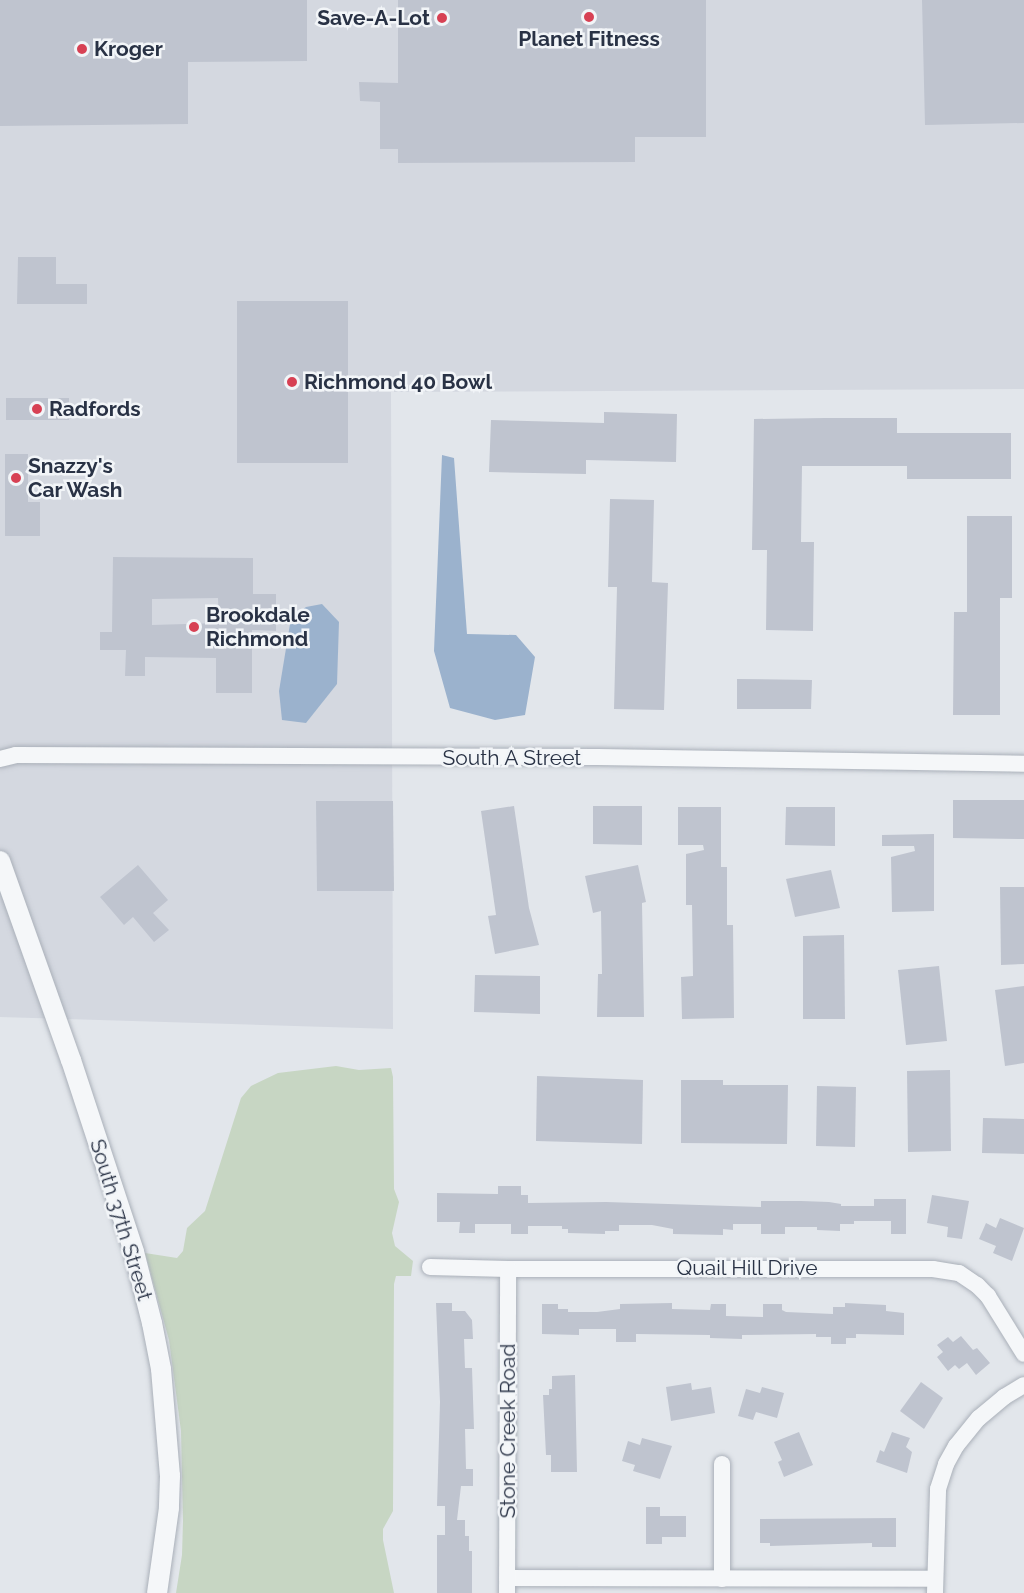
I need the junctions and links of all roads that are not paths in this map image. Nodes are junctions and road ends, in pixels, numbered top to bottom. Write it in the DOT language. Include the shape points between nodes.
graph roads {
  1 [pos="0,759"];
  2 [pos="1024,764"];
  3 [pos="0,861"];
  4 [pos="430,1267"];
  5 [pos="508,1269"];
  6 [pos="1024,1354"];
  7 [pos="1024,1385"];
  8 [pos="722,1464"];
  9 [pos="722,1579"];
  10 [pos="507,1585"];
  11 [pos="935,1586"];
  12 [pos="157,1593"];
  1 -- 2 [label="street, South A Street" via="16,755"];
  3 -- 12 [label="street, South 37th Street" via="72,1060 134,1252 152,1323 162,1380 170,1476"];
  4 -- 5 [label="street, Quail Hill Drive"];
  5 -- 6 [label="street, Quail Hill Drive" via="933,1269 958,1273 988,1296"];
  5 -- 10 [label="street, Stone Creek Road"];
  7 -- 11 [label="street" via="974,1424 946,1464 938,1490"];
  8 -- 9 [label="street"];
  9 -- 10 [label="street"];
  9 -- 11 [label="street"];
}
